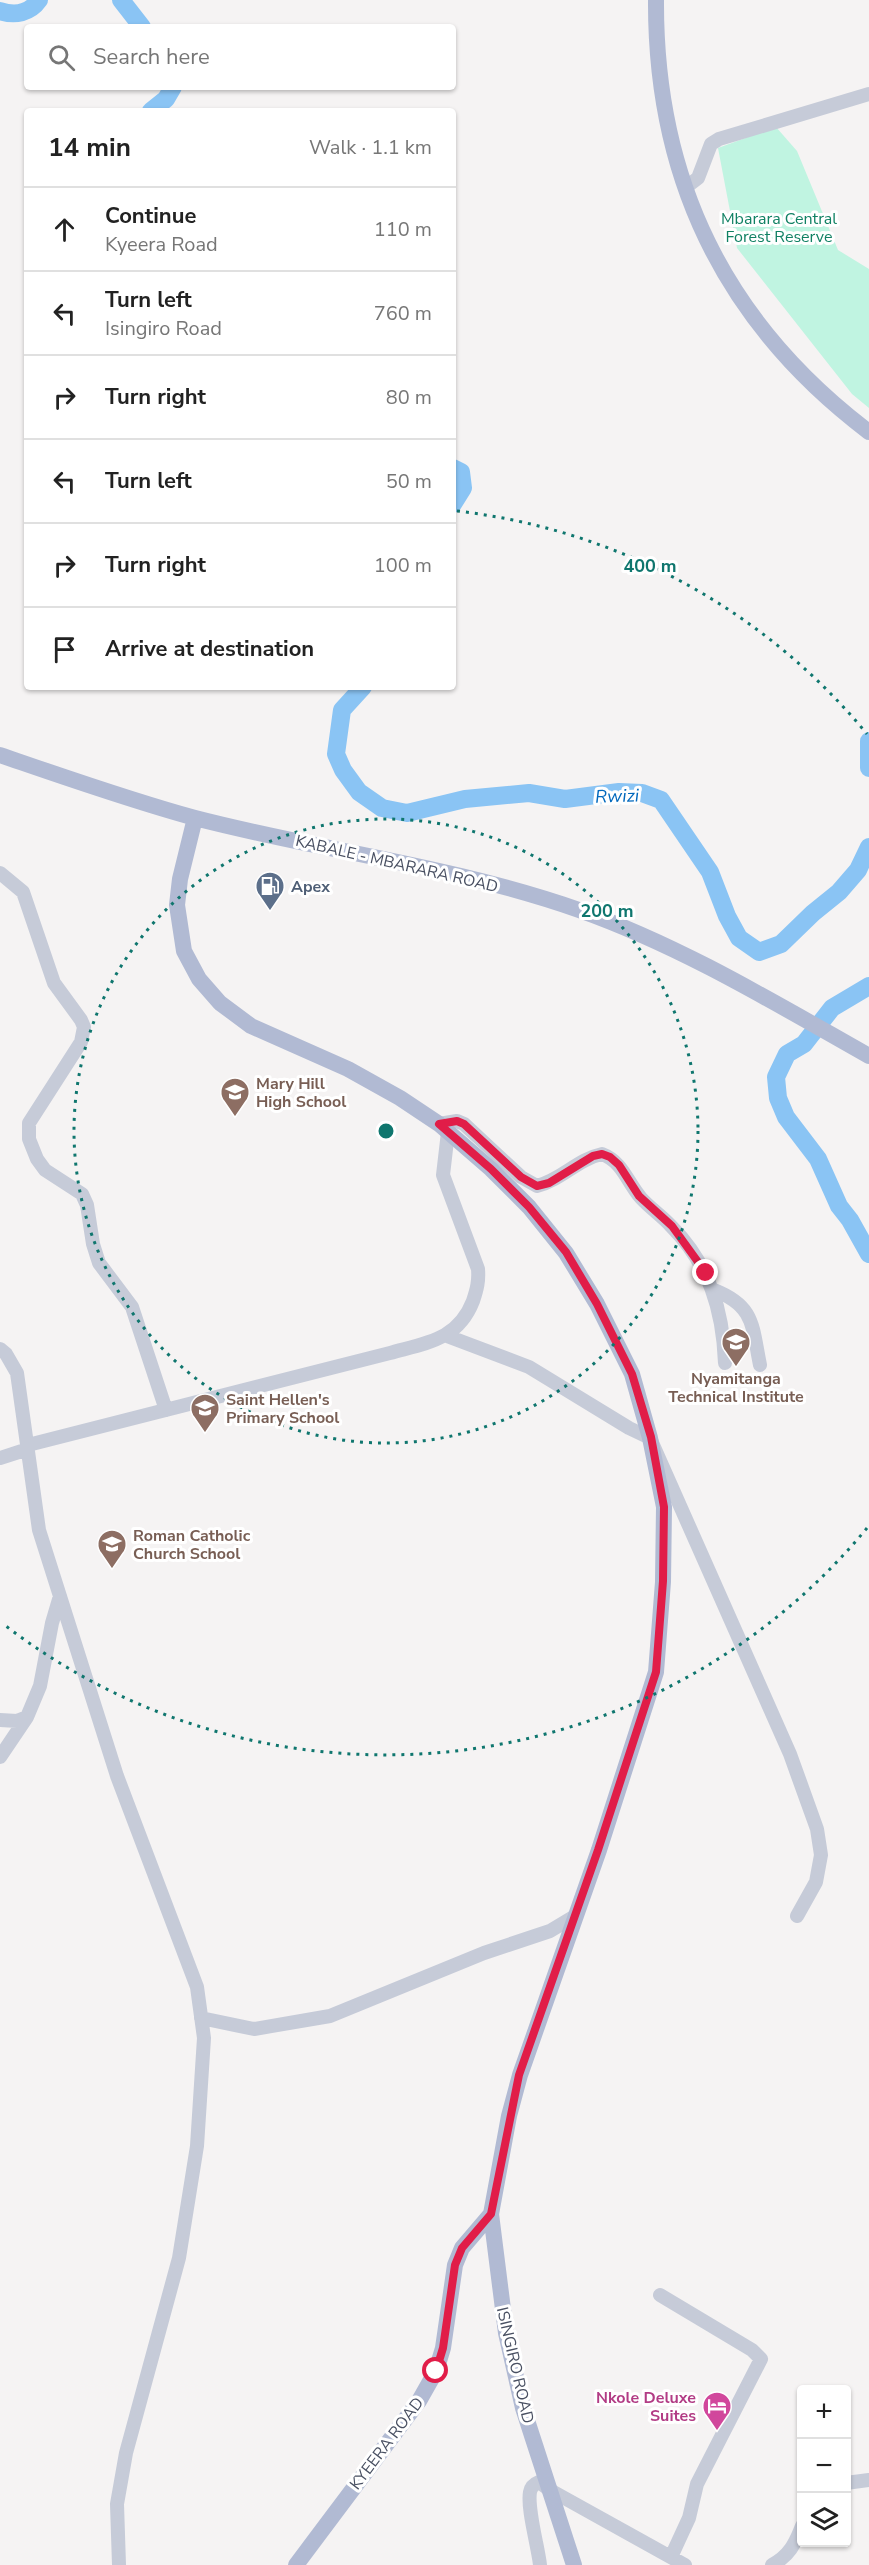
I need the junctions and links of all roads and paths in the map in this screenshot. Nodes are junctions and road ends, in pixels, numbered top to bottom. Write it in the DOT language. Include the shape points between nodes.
graph roads {
  1 [pos="656,0"];
  2 [pos="869,94"];
  3 [pos="685,188"];
  4 [pos="869,432"];
  5 [pos="0,755"];
  6 [pos="195,818"];
  7 [pos="0,873"];
  8 [pos="863,1053"];
  9 [pos="444,1128"];
  10 [pos="714,1290"];
  11 [pos="447,1336"];
  12 [pos="0,1349"];
  13 [pos="725,1363"];
  14 [pos="760,1365"];
  15 [pos="166,1410"];
  16 [pos="651,1437"];
  17 [pos="28,1447"];
  18 [pos="0,1458"];
  19 [pos="60,1596"];
  20 [pos="27,1717"];
  21 [pos="0,1720"];
  22 [pos="0,1757"];
  23 [pos="575,1916"];
  24 [pos="797,1916"];
  25 [pos="201,2018"];
  26 [pos="491,2214"];
  27 [pos="660,2295"];
  28 [pos="869,2480"];
  29 [pos="851,2482"];
  30 [pos="550,2490"];
  31 [pos="797,2536"];
  32 [pos="671,2557"];
  33 [pos="119,2565"];
  34 [pos="296,2565"];
  35 [pos="540,2565"];
  36 [pos="574,2565"];
  37 [pos="685,2565"];
  38 [pos="772,2565"];
  1 -- 3 [label="main road" via="663,102 676,165"];
  2 -- 3 [label="street" via="719,139 711,144 702,173"];
  3 -- 4 [label="main road" via="703,235 772,341 816,390"];
  5 -- 6 [label="main road, KABALE - MBARARA ROAD"];
  6 -- 8 [label="main road, KABALE - MBARARA ROAD" via="502,886 578,910 671,948"];
  6 -- 9 [label="main road, ISINGIRO ROAD" via="177,906 184,951 199,979 220,1003 251,1026 348,1070"];
  7 -- 15 [label="street" via="23,892 48,970 84,1027 81,1042 29,1123 29,1139 45,1170 82,1194 99,1263 132,1307"];
  9 -- 10 [label="street" via="457,1121 464,1124 521,1177 537,1186 549,1183 593,1156 610,1157 639,1196 672,1226 700,1261"];
  9 -- 11 [label="street" via="442,1175 479,1279 467,1317"];
  9 -- 16 [label="main road, ISINGIRO ROAD" via="529,1207 566,1252 632,1374"];
  10 -- 13 [label="street" via="724,1335"];
  10 -- 14 [label="street" via="741,1304 751,1316"];
  11 -- 15 [label="street"];
  11 -- 16 [label="street" via="529,1367 629,1428"];
  12 -- 17 [label="street" via="17,1373"];
  15 -- 17 [label="street"];
  16 -- 23 [label="main road, ISINGIRO ROAD" via="664,1507 656,1672"];
  16 -- 24 [label="street" via="781,1734 817,1829 821,1855 816,1882"];
  17 -- 18 [label="street"];
  17 -- 19 [label="street" via="39,1530"];
  19 -- 20 [label="street" via="40,1686"];
  19 -- 25 [label="street" via="117,1776 197,1987"];
  20 -- 21 [label="street"];
  20 -- 22 [label="street"];
  23 -- 25 [label="street" via="550,1931 483,1953 330,2016 254,2029"];
  23 -- 26 [label="main road, ISINGIRO ROAD" via="519,2075"];
  25 -- 33 [label="street" via="204,2038 197,2146 179,2258 126,2453 117,2504"];
  26 -- 30 [label="main road, ISINGIRO ROAD" via="506,2333"];
  26 -- 34 [label="main road, KYEERA ROAD" via="462,2248 455,2265 443,2348 420,2401"];
  27 -- 32 [label="street" via="752,2349 761,2359 697,2484 689,2518"];
  28 -- 29 [label="street"];
  30 -- 32 [label="street"];
  30 -- 35 [label="street" via="539,2482 530,2491"];
  30 -- 36 [label="main road, ISINGIRO ROAD"];
  31 -- 38 [label="street" via="791,2550"];
  32 -- 37 [label="street"];
}
